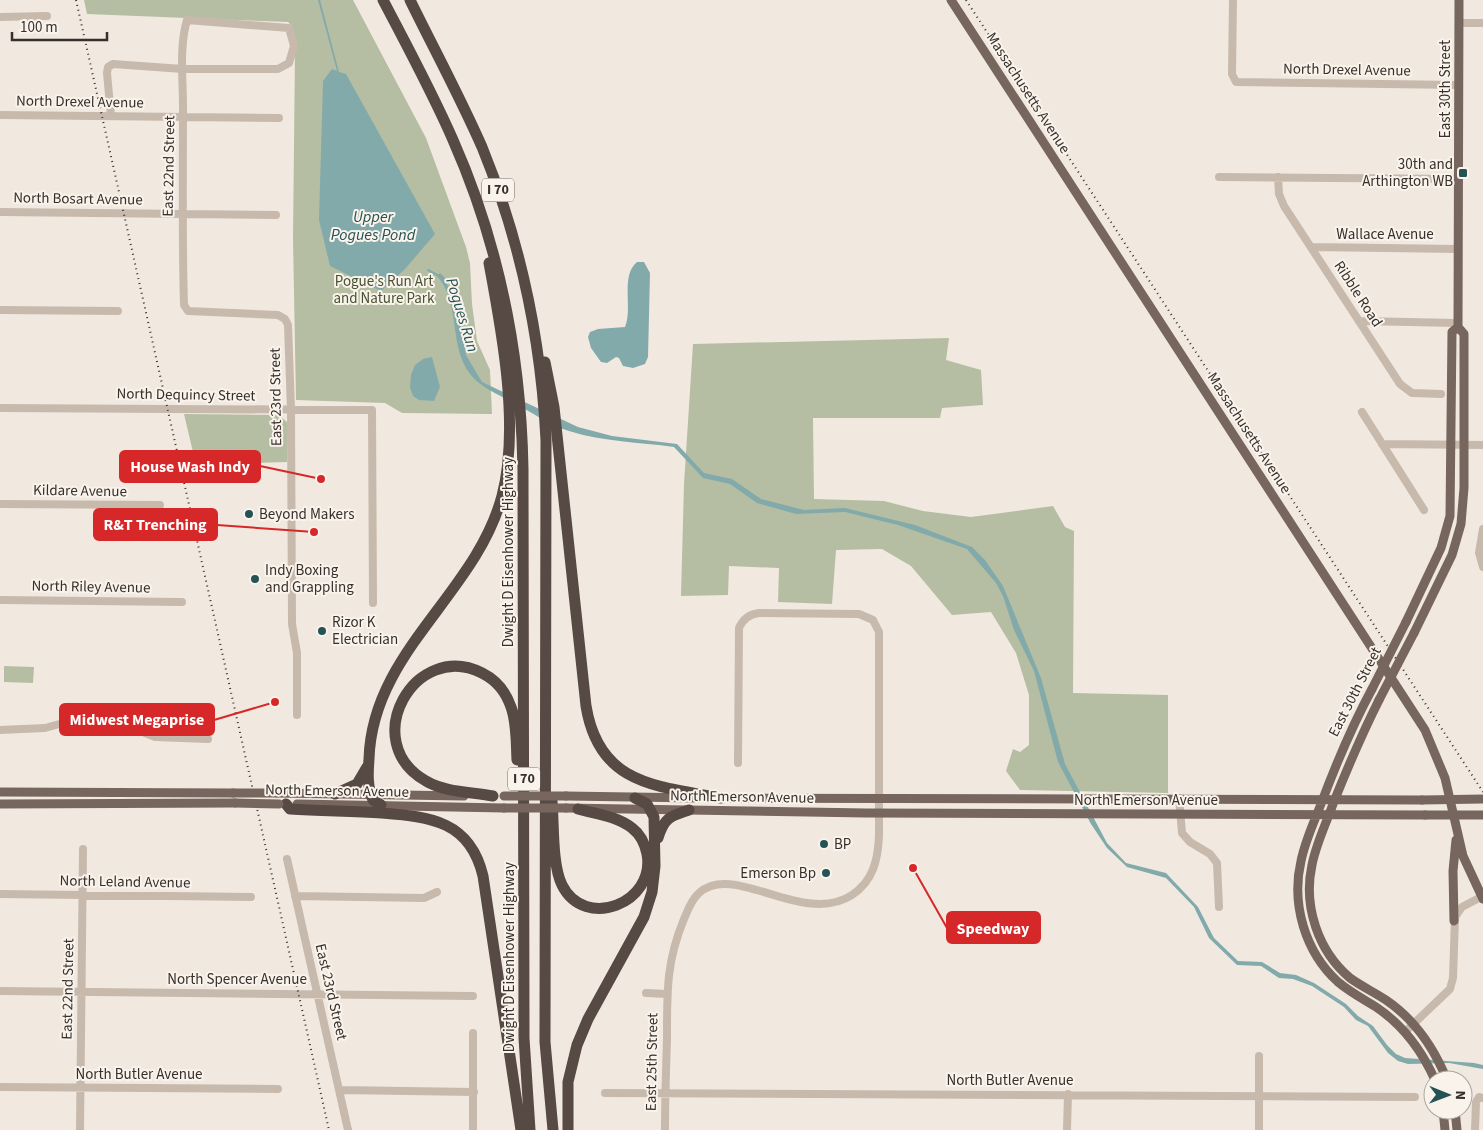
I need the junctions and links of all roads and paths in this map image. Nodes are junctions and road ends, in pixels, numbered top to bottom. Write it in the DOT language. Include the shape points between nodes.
graph roads {
  1 [pos="384,0"];
  2 [pos="410,0"];
  3 [pos="951,0"];
  4 [pos="1233,0"];
  5 [pos="1459,0"];
  6 [pos="47,16"];
  7 [pos="0,17"];
  8 [pos="1459,24"];
  9 [pos="1483,24"];
  10 [pos="183,70"];
  11 [pos="1459,85"];
  12 [pos="0,115"];
  13 [pos="111,116"];
  14 [pos="183,117"];
  15 [pos="279,118"];
  16 [pos="1219,177"];
  17 [pos="1278,177"];
  18 [pos="1459,179"];
  19 [pos="474,193"];
  20 [pos="0,212"];
  21 [pos="182,214"];
  22 [pos="276,215"];
  23 [pos="1311,248"];
  24 [pos="1458,249"];
  25 [pos="0,310"];
  26 [pos="118,311"];
  27 [pos="285,319"];
  28 [pos="1359,321"];
  29 [pos="1458,325"];
  30 [pos="1441,394"];
  31 [pos="548,397"];
  32 [pos="0,408"];
  33 [pos="291,410"];
  34 [pos="1362,412"];
  35 [pos="1382,444"];
  36 [pos="1458,444"];
  37 [pos="1483,445"];
  38 [pos="0,504"];
  39 [pos="160,506"];
  40 [pos="1424,510"];
  41 [pos="1483,529"];
  42 [pos="1483,567"];
  43 [pos="0,600"];
  44 [pos="182,602"];
  45 [pos="373,603"];
  46 [pos="546,710"];
  47 [pos="296,715"];
  48 [pos="0,730"];
  49 [pos="208,739"];
  50 [pos="368,763"];
  51 [pos="738,763"];
  52 [pos="1342,781"];
  53 [pos="0,792"];
  54 [pos="335,794"];
  55 [pos="370,795"];
  56 [pos="498,796"];
  57 [pos="635,798"];
  58 [pos="721,798"];
  59 [pos="1179,798"];
  60 [pos="1323,799"];
  61 [pos="1335,799"];
  62 [pos="1357,800"];
  63 [pos="1483,800"];
  64 [pos="0,804"];
  65 [pos="282,804"];
  66 [pos="381,805"];
  67 [pos="878,805"];
  68 [pos="572,809"];
  69 [pos="652,810"];
  70 [pos="690,810"];
  71 [pos="1179,814"];
  72 [pos="1317,815"];
  73 [pos="1329,815"];
  74 [pos="1483,815"];
  75 [pos="1457,830"];
  76 [pos="524,835"];
  77 [pos="656,845"];
  78 [pos="83,849"];
  79 [pos="287,859"];
  80 [pos="436,892"];
  81 [pos="0,894"];
  82 [pos="83,895"];
  83 [pos="250,896"];
  84 [pos="295,896"];
  85 [pos="1482,898"];
  86 [pos="1220,907"];
  87 [pos="1454,921"];
  88 [pos="0,991"];
  89 [pos="81,992"];
  90 [pos="317,993"];
  91 [pos="646,993"];
  92 [pos="667,994"];
  93 [pos="473,996"];
  94 [pos="1414,1025"];
  95 [pos="1405,1032"];
  96 [pos="473,1033"];
  97 [pos="1259,1056"];
  98 [pos="1430,1070"];
  99 [pos="1442,1070"];
  100 [pos="0,1087"];
  101 [pos="80,1087"];
  102 [pos="278,1089"];
  103 [pos="339,1090"];
  104 [pos="474,1092"];
  105 [pos="665,1092"];
  106 [pos="605,1093"];
  107 [pos="1068,1094"];
  108 [pos="1259,1096"];
  109 [pos="1415,1097"];
  110 [pos="1483,1098"];
  111 [pos="80,1130"];
  112 [pos="348,1130"];
  113 [pos="473,1130"];
  114 [pos="521,1130"];
  115 [pos="530,1130"];
  116 [pos="553,1130"];
  117 [pos="568,1130"];
  118 [pos="665,1130"];
  119 [pos="1067,1130"];
  120 [pos="1258,1130"];
  121 [pos="1475,1130"];
  1 -- 19 [label="highway, Dwight D Eisenhower Highway / I 70" via="442,116"];
  2 -- 31 [label="highway, I 70" via="482,148 510,226 548,372"];
  3 -- 75 [label="main road, Massachusetts Avenue" via="1425,730 1442,768"];
  4 -- 11 [label="street, North Drexel Avenue" via="1232,74 1236,82"];
  5 -- 8 [label="main road, East 30th Street"];
  6 -- 7 [label="street"];
  8 -- 9 [label="street"];
  8 -- 11 [label="main road, East 30th Street"];
  10 -- 10 [label="street, East 22nd Street" via="182,37 187,20 289,28 294,46 289,63 278,68"];
  10 -- 13 [label="street" via="108,66"];
  10 -- 14 [label="street, East 22nd Street"];
  11 -- 18 [label="main road, East 30th Street"];
  12 -- 13 [label="street, North Drexel Avenue"];
  13 -- 14 [label="street, North Drexel Avenue"];
  14 -- 15 [label="street, North Drexel Avenue"];
  14 -- 21 [label="street, East 22nd Street"];
  16 -- 17 [label="street"];
  17 -- 18 [label="street"];
  17 -- 23 [label="street, Ribble Road" via="1281,200"];
  18 -- 24 [label="main road, East 30th Street"];
  19 -- 50 [label="highway" via="498,308 506,376 506,472 493,522 471,562 387,684 372,722"];
  19 -- 76 [label="highway, Dwight D Eisenhower Highway / I 70" via="500,278 519,382"];
  20 -- 21 [label="street, North Bosart Avenue"];
  21 -- 22 [label="street, North Bosart Avenue"];
  21 -- 27 [label="street, East 22nd Street" via="184,305 188,311 278,315"];
  23 -- 24 [label="street, Wallace Avenue"];
  23 -- 28 [label="street, Ribble Road"];
  24 -- 29 [label="main road, East 30th Street"];
  25 -- 26 [label="street"];
  27 -- 33 [label="street, East 23rd Street"];
  28 -- 29 [label="street"];
  28 -- 30 [label="street, Ribble Road" via="1404,389 1415,394"];
  29 -- 36 [label="main road, East 30th Street" via="1452,332"];
  31 -- 46 [label="highway, I 70"];
  31 -- 58 [label="highway" via="558,447 586,706 593,733 610,758 640,781 659,788"];
  32 -- 33 [label="street, North Dequincy Street"];
  33 -- 45 [label="street, North Dequincy Street" via="372,410"];
  33 -- 47 [label="street, East 23rd Street" via="292,624 297,653"];
  34 -- 35 [label="street"];
  35 -- 36 [label="street"];
  35 -- 40 [label="street"];
  36 -- 37 [label="street"];
  36 -- 52 [label="main road, East 30th Street, bridge" via="1464,500 1448,564 1358,741"];
  36 -- 60 [label="main road, East 30th Street, bridge" via="1448,527 1437,559 1342,750"];
  38 -- 39 [label="street, Kildare Avenue"];
  41 -- 42 [label="street" via="1479,553"];
  43 -- 44 [label="street, North Riley Avenue"];
  46 -- 68 [label="highway" via="559,878 568,894 584,905 601,909 621,905 636,893 645,878 648,862 643,842 636,831 624,823"];
  46 -- 116 [label="highway, I 70" via="546,1042"];
  48 -- 49 [label="street" via="45,728 81,718 130,727 155,737"];
  50 -- 54 [label="highway" via="359,782"];
  50 -- 55 [label="highway"];
  51 -- 67 [label="street" via="740,628 746,618 760,613 860,614 873,620 879,632"];
  52 -- 61 [label="main road, East 30th Street"];
  52 -- 62 [label="main road"];
  53 -- 54 [label="main road, North Emerson Avenue, bridge"];
  54 -- 55 [label="main road, North Emerson Avenue"];
  55 -- 56 [label="main road, North Emerson Avenue"];
  55 -- 66 [label="highway"];
  56 -- 57 [label="main road, North Emerson Avenue, bridge"];
  56 -- 76 [label="highway" via="429,783 413,772 400,754 394,734 398,708 413,685 431,672 451,667 473,669 493,680 504,692 514,717"];
  57 -- 58 [label="main road, North Emerson Avenue"];
  57 -- 69 [label="highway"];
  58 -- 67 [label="main road, North Emerson Avenue"];
  59 -- 60 [label="main road, North Emerson Avenue"];
  59 -- 67 [label="main road, North Emerson Avenue" via="1064,798"];
  59 -- 71 [label="street"];
  60 -- 61 [label="main road, North Emerson Avenue"];
  60 -- 72 [label="main road, East 30th Street"];
  61 -- 62 [label="main road, North Emerson Avenue"];
  61 -- 73 [label="main road, East 30th Street"];
  62 -- 63 [label="main road, North Emerson Avenue, bridge"];
  64 -- 65 [label="main road, North Emerson Avenue, bridge"];
  65 -- 66 [label="main road, North Emerson Avenue"];
  65 -- 114 [label="highway" via="290,808 428,817 449,826 469,844 483,876"];
  66 -- 68 [label="main road, North Emerson Avenue, bridge"];
  67 -- 70 [label="main road, North Emerson Avenue"];
  67 -- 71 [label="main road, North Emerson Avenue" via="1072,814"];
  67 -- 92 [label="street, East 25th Street" via="878,848 874,870 860,890 845,900 810,905 727,884 702,890 692,902 675,942"];
  68 -- 69 [label="main road, North Emerson Avenue"];
  69 -- 70 [label="main road, North Emerson Avenue"];
  69 -- 77 [label="highway"];
  70 -- 77 [label="highway" via="665,821"];
  71 -- 72 [label="main road, North Emerson Avenue"];
  71 -- 86 [label="street" via="1184,836 1210,854 1217,863"];
  72 -- 73 [label="main road, North Emerson Avenue"];
  72 -- 95 [label="main road, East 30th Street" via="1298,876 1299,910 1306,933 1322,964 1338,982 1385,1013"];
  73 -- 74 [label="main road, North Emerson Avenue, bridge"];
  73 -- 94 [label="main road, East 30th Street" via="1312,863 1309,883 1311,911 1319,936 1331,958 1346,974 1392,1005"];
  75 -- 85 [label="main road, Massachusetts Avenue" via="1466,863"];
  75 -- 87 [label="main road" via="1453,871"];
  76 -- 115 [label="highway, Dwight D Eisenhower Highway / I 70" via="524,1038"];
  77 -- 117 [label="highway" via="654,883 646,912 588,1019 573,1056 567,1088"];
  78 -- 82 [label="street, East 22nd Street"];
  79 -- 84 [label="street, East 23rd Street"];
  80 -- 84 [label="street" via="424,898"];
  81 -- 82 [label="street, North Leland Avenue"];
  82 -- 83 [label="street, North Leland Avenue"];
  82 -- 89 [label="street, East 22nd Street"];
  84 -- 90 [label="street, East 23rd Street"];
  85 -- 87 [label="street" via="1459,910"];
  87 -- 94 [label="street" via="1452,986"];
  88 -- 89 [label="street, North Spencer Avenue"];
  89 -- 90 [label="street, North Spencer Avenue"];
  89 -- 101 [label="street, East 22nd Street"];
  90 -- 93 [label="street, North Spencer Avenue"];
  90 -- 103 [label="street, East 23rd Street"];
  91 -- 92 [label="street"];
  92 -- 105 [label="street, East 25th Street"];
  94 -- 95 [label="street"];
  94 -- 99 [label="main road, East 30th Street"];
  95 -- 98 [label="main road, East 30th Street"];
  96 -- 104 [label="street"];
  97 -- 108 [label="street"];
  100 -- 101 [label="street, North Butler Avenue"];
  101 -- 102 [label="street, North Butler Avenue"];
  101 -- 111 [label="street, East 22nd Street"];
  103 -- 104 [label="street"];
  103 -- 112 [label="street, East 23rd Street"];
  104 -- 113 [label="street"];
  105 -- 106 [label="street, North Butler Avenue"];
  105 -- 107 [label="street, North Butler Avenue"];
  105 -- 118 [label="street, East 25th Street"];
  107 -- 108 [label="street, North Butler Avenue"];
  107 -- 119 [label="street"];
  108 -- 109 [label="street, North Butler Avenue"];
  108 -- 120 [label="street"];
  110 -- 121 [label="street" via="1479,1097 1476,1102"];
}
